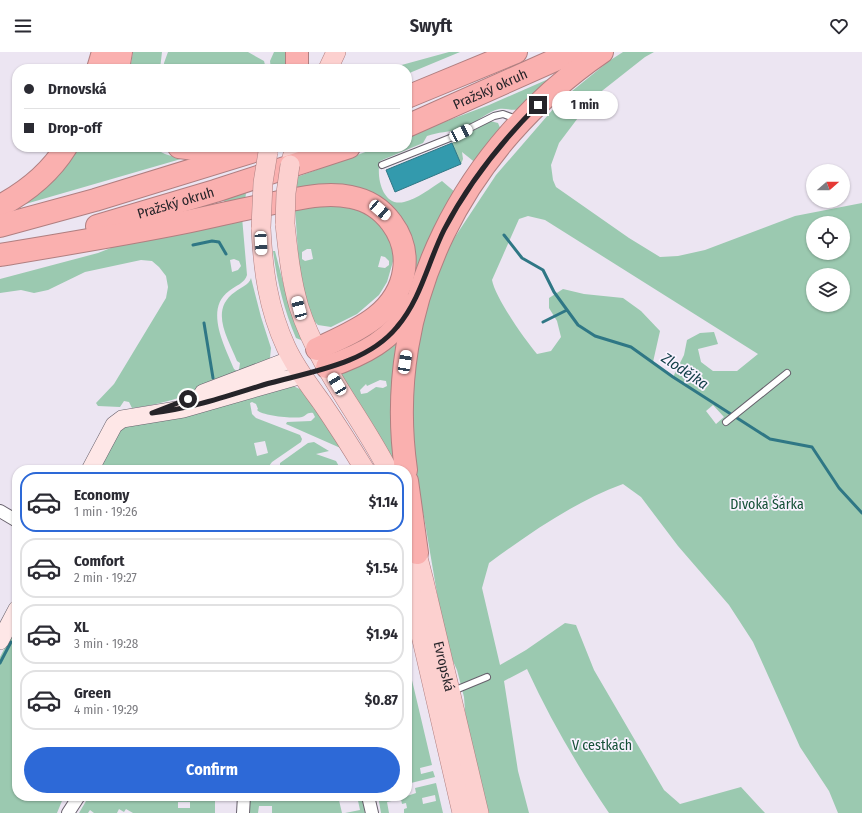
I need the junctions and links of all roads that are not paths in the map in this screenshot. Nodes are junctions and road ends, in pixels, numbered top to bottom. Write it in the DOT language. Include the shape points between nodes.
graph roads {
  1 [pos="103,52"];
  2 [pos="121,52"];
  3 [pos="297,52"];
  4 [pos="306,52"];
  5 [pos="324,52"];
  6 [pos="336,52"];
  7 [pos="516,52"];
  8 [pos="573,52"];
  9 [pos="602,52"];
  10 [pos="99,64"];
  11 [pos="119,64"];
  12 [pos="298,64"];
  13 [pos="300,64"];
  14 [pos="326,64"];
  15 [pos="330,64"];
  16 [pos="412,95"];
  17 [pos="522,121"];
  18 [pos="412,124"];
  19 [pos="62,152"];
  20 [pos="252,152"];
  21 [pos="267,152"];
  22 [pos="294,152"];
  23 [pos="334,152"];
  24 [pos="382,165"];
  25 [pos="4,219"];
  26 [pos="6,252"];
  27 [pos="421,286"];
  28 [pos="322,358"];
  29 [pos="297,367"];
  30 [pos="787,373"];
  31 [pos="728,421"];
  32 [pos="93,465"];
  33 [pos="361,465"];
  34 [pos="385,465"];
  35 [pos="405,465"];
  36 [pos="0,512"];
  37 [pos="412,517"];
  38 [pos="12,518"];
  39 [pos="412,536"];
  40 [pos="417,553"];
  41 [pos="412,597"];
  42 [pos="12,618"];
  43 [pos="0,641"];
  44 [pos="487,677"];
  45 [pos="450,692"];
  46 [pos="75,801"];
  47 [pos="244,801"];
  48 [pos="369,801"];
  49 [pos="68,813"];
  50 [pos="243,813"];
  51 [pos="372,813"];
  52 [pos="462,813"];
  53 [pos="479,813"];
  1 -- 10 [label="highway"];
  2 -- 11 [label="highway"];
  3 -- 12 [label="highway"];
  4 -- 13 [label="main road"];
  5 -- 14 [label="main road"];
  6 -- 15 [label="main road"];
  7 -- 16 [label="highway, Pražský okruh"];
  8 -- 18 [label="highway, Pražský okruh"];
  9 -- 17 [label="highway" via="570,76"];
  17 -- 24 [label="lane" via="504,114 494,116 450,138"];
  17 -- 27 [label="highway" via="494,153 465,193 438,243"];
  19 -- 25 [label="highway"];
  20 -- 25 [label="highway, Pražský okruh" via="95,200"];
  21 -- 29 [label="main road, bridge" via="263,183 262,259 277,326"];
  22 -- 28 [label="main road, bridge" via="288,179 285,224 299,308"];
  23 -- 26 [label="highway, Pražský okruh" via="215,191"];
  26 -- 28 [label="highway" via="176,224 232,210 299,198 329,195 356,198 380,210 397,232 404,255 402,278 394,298 379,315"];
  27 -- 28 [label="highway" via="406,316 391,334 359,355"];
  27 -- 35 [label="highway" via="402,381 401,426"];
  28 -- 29 [label="main road"];
  28 -- 34 [label="main road"];
  29 -- 32 [label="main road" via="182,409 128,417 118,422"];
  29 -- 33 [label="main road"];
  30 -- 31 [label="lane"];
  36 -- 38 [label="street"];
  37 -- 40 [label="highway"];
  39 -- 40 [label="main road, Evropská"];
  40 -- 45 [label="main road, Evropská"];
  41 -- 52 [label="main road, Evropská"];
  42 -- 43 [label="main road"];
  44 -- 45 [label="lane"];
  45 -- 53 [label="main road, Evropská"];
  46 -- 49 [label="street"];
  47 -- 50 [label="street"];
  48 -- 51 [label="street"];
}
